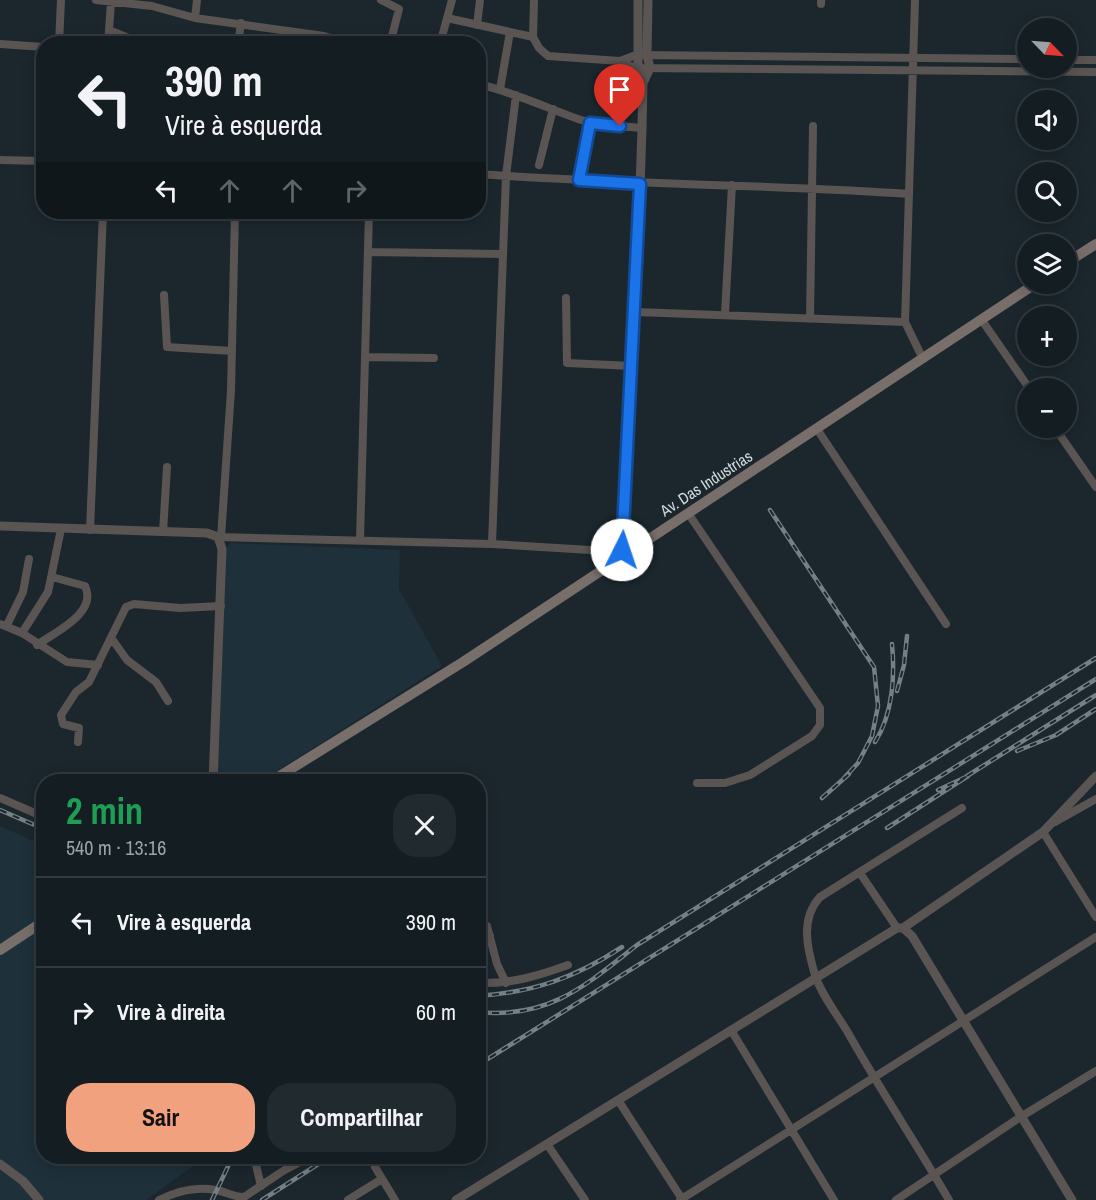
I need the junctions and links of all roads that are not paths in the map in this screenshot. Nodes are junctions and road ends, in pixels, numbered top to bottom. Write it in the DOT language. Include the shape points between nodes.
graph roads {
  1 [pos="61,0"];
  2 [pos="96,0"];
  3 [pos="197,0"];
  4 [pos="381,0"];
  5 [pos="452,0"];
  6 [pos="480,0"];
  7 [pos="534,0"];
  8 [pos="638,0"];
  9 [pos="648,0"];
  10 [pos="915,0"];
  11 [pos="111,2"];
  12 [pos="153,3"];
  13 [pos="195,18"];
  14 [pos="447,18"];
  15 [pos="241,23"];
  16 [pos="477,25"];
  17 [pos="109,30"];
  18 [pos="291,32"];
  19 [pos="510,32"];
  20 [pos="59,36"];
  21 [pos="109,36"];
  22 [pos="124,36"];
  23 [pos="239,36"];
  24 [pos="291,36"];
  25 [pos="324,36"];
  26 [pos="392,36"];
  27 [pos="442,36"];
  28 [pos="533,37"];
  29 [pos="0,44"];
  30 [pos="36,46"];
  31 [pos="643,55"];
  32 [pos="676,55"];
  33 [pos="756,56"];
  34 [pos="913,58"];
  35 [pos="1017,59"];
  36 [pos="1077,60"];
  37 [pos="1096,60"];
  38 [pos="620,61"];
  39 [pos="638,68"];
  40 [pos="650,68"];
  41 [pos="676,69"];
  42 [pos="756,69"];
  43 [pos="913,70"];
  44 [pos="1096,72"];
  45 [pos="643,83"];
  46 [pos="486,85"];
  47 [pos="500,88"];
  48 [pos="516,95"];
  49 [pos="553,109"];
  50 [pos="590,123"];
  51 [pos="813,126"];
  52 [pos="642,128"];
  53 [pos="0,160"];
  54 [pos="36,161"];
  55 [pos="539,165"];
  56 [pos="486,175"];
  57 [pos="506,176"];
  58 [pos="579,180"];
  59 [pos="640,184"];
  60 [pos="732,185"];
  61 [pos="813,188"];
  62 [pos="909,194"];
  63 [pos="104,219"];
  64 [pos="236,219"];
  65 [pos="369,219"];
  66 [pos="1096,244"];
  67 [pos="368,252"];
  68 [pos="503,254"];
  69 [pos="1077,256"];
  70 [pos="1020,294"];
  71 [pos="164,295"];
  72 [pos="566,298"];
  73 [pos="636,312"];
  74 [pos="725,314"];
  75 [pos="810,319"];
  76 [pos="981,319"];
  77 [pos="905,322"];
  78 [pos="232,351"];
  79 [pos="365,357"];
  80 [pos="434,358"];
  81 [pos="923,359"];
  82 [pos="633,366"];
  83 [pos="1022,378"];
  84 [pos="817,429"];
  85 [pos="1062,438"];
  86 [pos="167,467"];
  87 [pos="1096,487"];
  88 [pos="688,513"];
  89 [pos="625,517"];
  90 [pos="0,526"];
  91 [pos="61,529"];
  92 [pos="90,530"];
  93 [pos="163,532"];
  94 [pos="220,537"];
  95 [pos="360,540"];
  96 [pos="492,544"];
  97 [pos="642,544"];
  98 [pos="622,554"];
  99 [pos="29,559"];
  100 [pos="52,577"];
  101 [pos="221,606"];
  102 [pos="946,624"];
  103 [pos="3,625"];
  104 [pos="22,633"];
  105 [pos="112,639"];
  106 [pos="38,645"];
  107 [pos="98,665"];
  108 [pos="168,701"];
  109 [pos="78,742"];
  110 [pos="213,774"];
  111 [pos="283,774"];
  112 [pos="1096,776"];
  113 [pos="697,783"];
  114 [pos="0,798"];
  115 [pos="1096,800"];
  116 [pos="962,808"];
  117 [pos="36,814"];
  118 [pos="1045,829"];
  119 [pos="860,873"];
  120 [pos="1096,917"];
  121 [pos="36,926"];
  122 [pos="487,926"];
  123 [pos="900,928"];
  124 [pos="490,936"];
  125 [pos="486,937"];
  126 [pos="1096,937"];
  127 [pos="0,950"];
  128 [pos="568,965"];
  129 [pos="816,977"];
  130 [pos="486,983"];
  131 [pos="506,983"];
  132 [pos="961,1020"];
  133 [pos="731,1030"];
  134 [pos="1096,1071"];
  135 [pos="874,1078"];
  136 [pos="618,1100"];
  137 [pos="1023,1116"];
  138 [pos="791,1132"];
  139 [pos="547,1144"];
  140 [pos="0,1164"];
  141 [pos="256,1164"];
  142 [pos="298,1164"];
  143 [pos="375,1167"];
  144 [pos="935,1175"];
  145 [pos="382,1179"];
  146 [pos="261,1186"];
  147 [pos="681,1199"];
  148 [pos="39,1200"];
  149 [pos="159,1200"];
  150 [pos="348,1200"];
  151 [pos="395,1200"];
  152 [pos="456,1200"];
  153 [pos="585,1200"];
  154 [pos="834,1200"];
  155 [pos="896,1200"];
  156 [pos="949,1200"];
  157 [pos="1072,1200"];
  1 -- 20 [label="street"];
  2 -- 11 [label="street"];
  3 -- 13 [label="street"];
  4 -- 26 [label="street" via="399,9"];
  5 -- 14 [label="street"];
  6 -- 16 [label="street"];
  7 -- 28 [label="street"];
  8 -- 31 [label="street"];
  9 -- 31 [label="street"];
  10 -- 34 [label="street"];
  11 -- 12 [label="street"];
  11 -- 17 [label="street"];
  12 -- 13 [label="street"];
  13 -- 15 [label="street"];
  14 -- 16 [label="street"];
  14 -- 27 [label="street"];
  15 -- 18 [label="street"];
  15 -- 23 [label="street"];
  16 -- 19 [label="street"];
  17 -- 21 [label="street"];
  17 -- 22 [label="street"];
  18 -- 24 [label="street"];
  18 -- 25 [label="street"];
  19 -- 28 [label="street"];
  19 -- 47 [label="street"];
  28 -- 38 [label="street" via="549,56"];
  29 -- 30 [label="street"];
  31 -- 32 [label="street"];
  31 -- 38 [label="street" via="631,55"];
  31 -- 39 [label="street"];
  31 -- 40 [label="street"];
  32 -- 33 [label="street"];
  32 -- 41 [label="street"];
  33 -- 34 [label="street"];
  33 -- 42 [label="street"];
  34 -- 35 [label="street"];
  34 -- 43 [label="street"];
  36 -- 37 [label="street"];
  38 -- 39 [label="street"];
  39 -- 40 [label="street"];
  39 -- 45 [label="street"];
  40 -- 41 [label="street"];
  40 -- 45 [label="street"];
  41 -- 42 [label="street"];
  42 -- 43 [label="street"];
  43 -- 44 [label="street"];
  43 -- 62 [label="street"];
  45 -- 52 [label="street"];
  46 -- 47 [label="street"];
  47 -- 48 [label="street"];
  48 -- 49 [label="street"];
  48 -- 57 [label="street"];
  49 -- 50 [label="street"];
  49 -- 55 [label="street"];
  50 -- 52 [label="street"];
  50 -- 58 [label="street"];
  51 -- 61 [label="street"];
  52 -- 59 [label="street"];
  53 -- 54 [label="street"];
  56 -- 57 [label="street"];
  57 -- 58 [label="street"];
  57 -- 68 [label="street"];
  58 -- 59 [label="street"];
  59 -- 60 [label="street"];
  59 -- 73 [label="street"];
  60 -- 61 [label="street"];
  60 -- 74 [label="street"];
  61 -- 62 [label="street"];
  61 -- 75 [label="street"];
  62 -- 77 [label="street"];
  63 -- 92 [label="street"];
  64 -- 78 [label="street"];
  65 -- 67 [label="street"];
  66 -- 69 [label="main road"];
  67 -- 68 [label="street"];
  67 -- 79 [label="street"];
  68 -- 96 [label="street"];
  70 -- 76 [label="main road, Av. Das Industrias"];
  71 -- 78 [label="street" via="167,346"];
  72 -- 82 [label="street" via="567,363"];
  73 -- 74 [label="street"];
  73 -- 82 [label="street"];
  74 -- 75 [label="street"];
  75 -- 77 [label="street"];
  76 -- 81 [label="main road, Av. Das Industrias"];
  76 -- 83 [label="street"];
  77 -- 81 [label="street"];
  78 -- 94 [label="street"];
  79 -- 80 [label="street"];
  79 -- 95 [label="street"];
  81 -- 84 [label="main road, Av. Das Industrias"];
  82 -- 89 [label="street"];
  84 -- 88 [label="main road, Av. Das Industrias"];
  84 -- 102 [label="street"];
  85 -- 87 [label="street"];
  86 -- 93 [label="street"];
  88 -- 97 [label="main road, Av. Das Industrias"];
  88 -- 113 [label="street" via="820,708 822,717 812,736 750,775 725,783"];
  89 -- 97 [label="street"];
  89 -- 98 [label="street"];
  90 -- 91 [label="street"];
  91 -- 92 [label="street"];
  91 -- 100 [label="street"];
  92 -- 93 [label="street"];
  93 -- 94 [label="street"];
  94 -- 95 [label="street"];
  94 -- 101 [label="street"];
  95 -- 96 [label="street"];
  96 -- 98 [label="street"];
  97 -- 98 [label="main road, Av. Das Industrias"];
  98 -- 111 [label="main road, Av. Das Industrias" via="387,711"];
  99 -- 103 [label="street" via="23,592"];
  100 -- 104 [label="street" via="44,601"];
  100 -- 106 [label="street" via="85,586 86,604 77,618"];
  101 -- 105 [label="street" via="129,604"];
  101 -- 110 [label="street"];
  103 -- 104 [label="street"];
  104 -- 106 [label="street"];
  105 -- 107 [label="street"];
  105 -- 108 [label="street" via="127,660 156,682"];
  106 -- 107 [label="street" via="67,662"];
  107 -- 109 [label="street" via="89,682 69,700 60,719 63,724 79,728"];
  112 -- 118 [label="street"];
  114 -- 117 [label="street"];
  115 -- 118 [label="street"];
  116 -- 119 [label="street"];
  118 -- 120 [label="street"];
  118 -- 123 [label="street"];
  119 -- 123 [label="street"];
  119 -- 129 [label="street" via="820,897 811,907 807,939"];
  121 -- 127 [label="main road"];
  122 -- 124 [label="street"];
  123 -- 129 [label="street"];
  123 -- 132 [label="street" via="912,936"];
  124 -- 125 [label="street"];
  124 -- 131 [label="street"];
  126 -- 132 [label="street"];
  128 -- 131 [label="street"];
  129 -- 133 [label="street"];
  129 -- 135 [label="street"];
  130 -- 131 [label="street"];
  132 -- 135 [label="street"];
  132 -- 137 [label="street"];
  133 -- 136 [label="street"];
  133 -- 138 [label="street"];
  134 -- 137 [label="street"];
  135 -- 138 [label="street"];
  135 -- 144 [label="street"];
  136 -- 139 [label="street"];
  136 -- 147 [label="street"];
  137 -- 144 [label="street"];
  137 -- 157 [label="street"];
  138 -- 147 [label="street"];
  138 -- 154 [label="street"];
  139 -- 152 [label="street"];
  139 -- 153 [label="street"];
  140 -- 148 [label="street" via="23,1181"];
  141 -- 146 [label="street"];
  142 -- 146 [label="street"];
  143 -- 145 [label="street"];
  144 -- 155 [label="street"];
  144 -- 156 [label="street"];
  145 -- 150 [label="street"];
  145 -- 151 [label="street"];
  146 -- 149 [label="street" via="244,1197 197,1188"];
}
